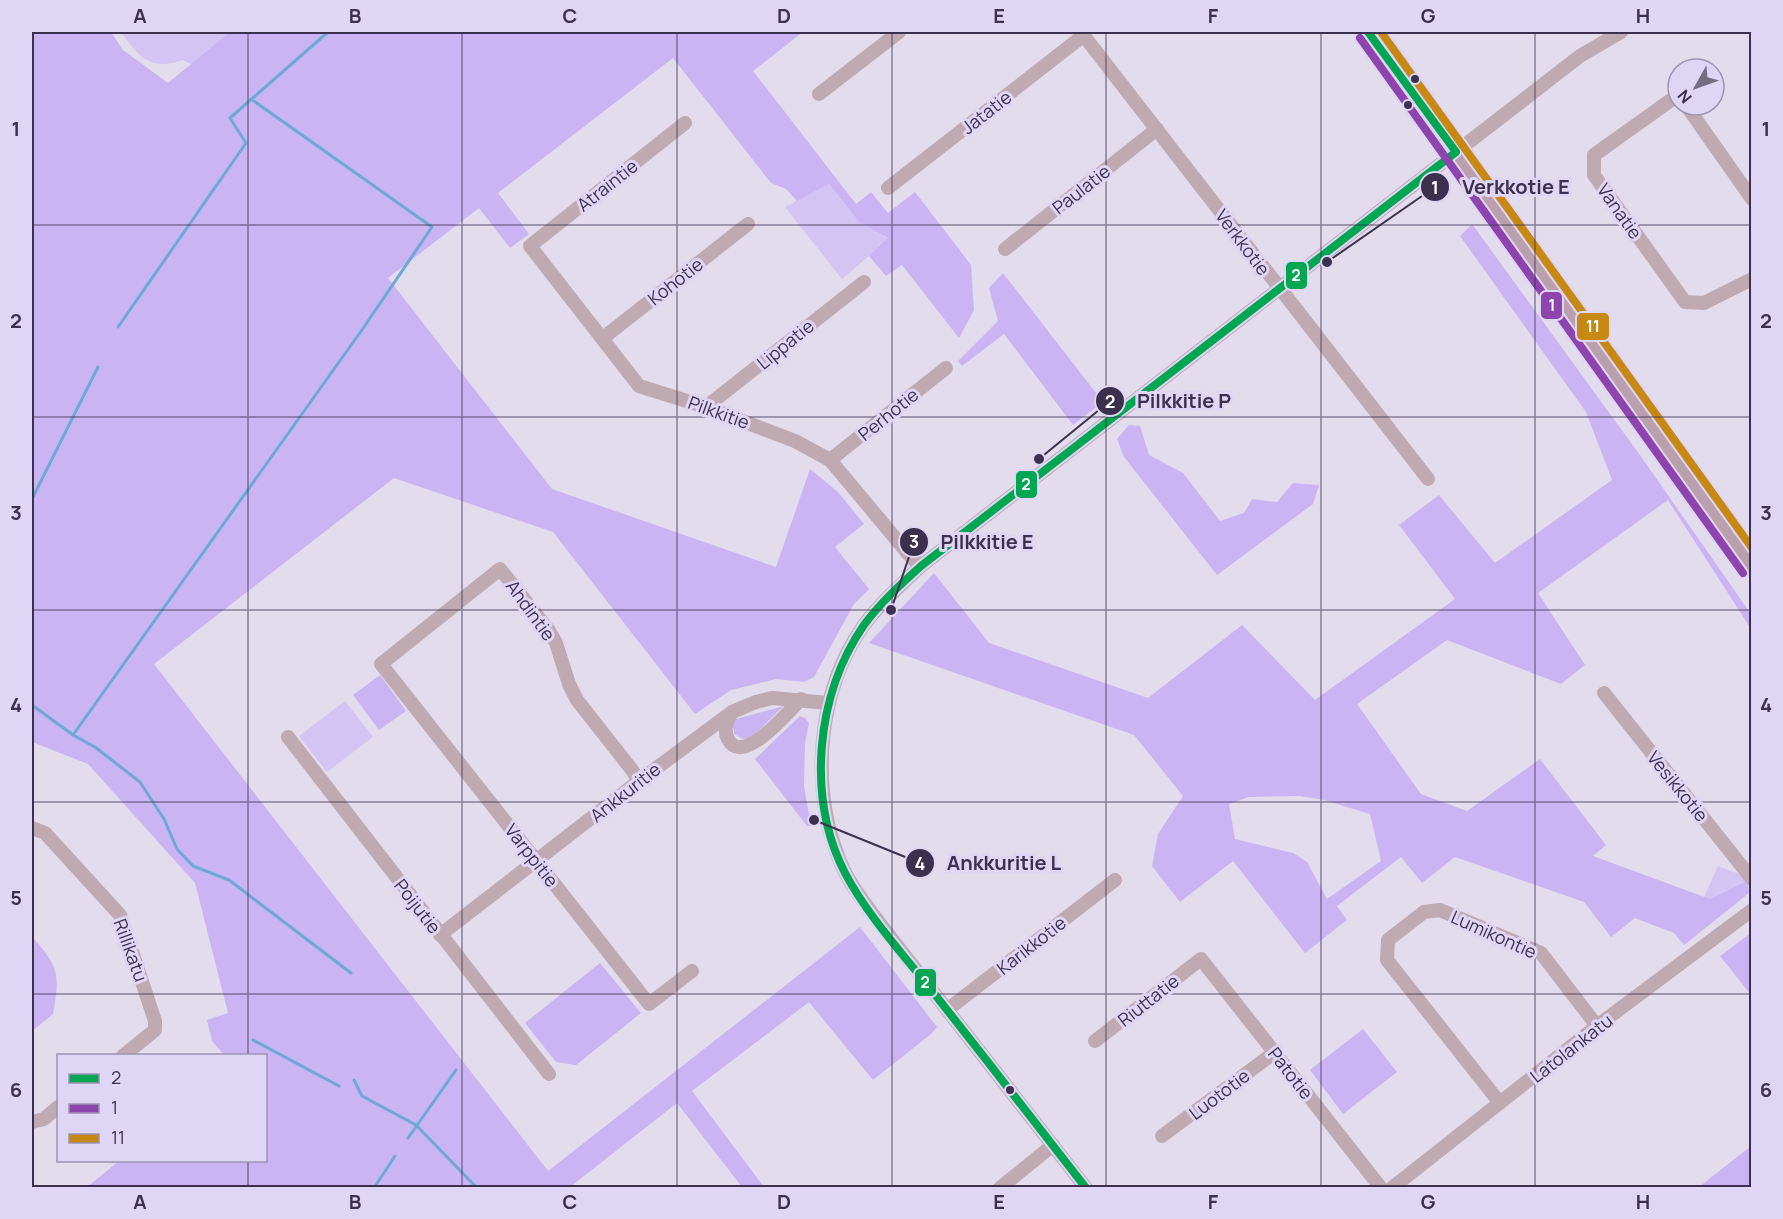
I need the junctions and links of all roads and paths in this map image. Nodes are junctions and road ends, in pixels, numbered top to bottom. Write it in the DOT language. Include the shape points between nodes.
graph roads {
  1 [pos="899,32"];
  2 [pos="1368,32"];
  3 [pos="1621,32"];
  4 [pos="1082,33"];
  5 [pos="819,94"];
  6 [pos="1666,104"];
  7 [pos="1694,117"];
  8 [pos="685,123"];
  9 [pos="1157,129"];
  10 [pos="1456,152"];
  11 [pos="888,188"];
  12 [pos="1752,199"];
  13 [pos="748,224"];
  14 [pos="530,246"];
  15 [pos="1005,249"];
  16 [pos="1752,279"];
  17 [pos="864,282"];
  18 [pos="1279,288"];
  19 [pos="603,338"];
  20 [pos="946,368"];
  21 [pos="706,407"];
  22 [pos="830,460"];
  23 [pos="1428,479"];
  24 [pos="921,566"];
  25 [pos="1752,567"];
  26 [pos="381,664"];
  27 [pos="1604,693"];
  28 [pos="801,699"];
  29 [pos="829,703"];
  30 [pos="732,712"];
  31 [pos="288,737"];
  32 [pos="639,781"];
  33 [pos="32,828"];
  34 [pos="536,861"];
  35 [pos="1752,879"];
  36 [pos="1115,880"];
  37 [pos="1752,910"];
  38 [pos="440,935"];
  39 [pos="1201,959"];
  40 [pos="692,971"];
  41 [pos="947,1010"];
  42 [pos="1597,1026"];
  43 [pos="1095,1041"];
  44 [pos="1275,1053"];
  45 [pos="125,1054"];
  46 [pos="549,1074"];
  47 [pos="1500,1103"];
  48 [pos="57,1108"];
  49 [pos="32,1122"];
  50 [pos="1162,1136"];
  51 [pos="1053,1145"];
  52 [pos="1000,1188"];
  53 [pos="1086,1188"];
  54 [pos="1381,1188"];
  55 [pos="1392,1188"];
  1 -- 5 [label="street"];
  2 -- 10 [label="main road"];
  3 -- 10 [label="street" via="1580,56"];
  4 -- 9 [label="street, Verkkotie"];
  4 -- 11 [label="street, Jatatie"];
  6 -- 16 [label="street, Vanatie" via="1594,154 1594,175 1685,302 1704,303"];
  7 -- 12 [label="street"];
  8 -- 14 [label="street, Atraintie"];
  9 -- 15 [label="street, Paulatie"];
  9 -- 18 [label="street, Verkkotie"];
  10 -- 18 [label="street"];
  10 -- 25 [label="main road"];
  13 -- 19 [label="street, Kohotie"];
  14 -- 19 [label="street, Pilkkitie"];
  17 -- 21 [label="street, Lippatie"];
  18 -- 23 [label="street, Verkkotie"];
  18 -- 24 [label="street"];
  19 -- 21 [label="street, Pilkkitie" via="639,386"];
  20 -- 22 [label="street, Perhotie"];
  21 -- 22 [label="street, Pilkkitie" via="795,441"];
  22 -- 24 [label="street, Pilkkitie"];
  24 -- 29 [label="street" via="865,624 849,648"];
  26 -- 32 [label="street, Ahdintie" via="500,569 548,629 577,700"];
  26 -- 34 [label="street, Varppitie"];
  27 -- 35 [label="street, Vesikkotie"];
  28 -- 29 [label="street, Ankkuritie"];
  28 -- 30 [label="street, Ankkuritie" via="772,698"];
  28 -- 30 [label="street" via="766,734 746,747 736,747 728,741 726,723"];
  29 -- 41 [label="street" via="821,767 828,827 838,858 853,887"];
  30 -- 32 [label="street, Ankkuritie"];
  31 -- 38 [label="street, Poijutie"];
  32 -- 34 [label="street, Ankkuritie"];
  33 -- 45 [label="street, Rillikatu" via="45,833 120,915 155,1021 155,1030"];
  34 -- 38 [label="street, Ankkuritie"];
  34 -- 40 [label="street, Varppitie" via="649,1004"];
  36 -- 41 [label="street, Karikkotie"];
  37 -- 42 [label="street, Latolankatu"];
  38 -- 46 [label="street, Poijutie"];
  39 -- 43 [label="street, Riuttatie"];
  39 -- 44 [label="street, Patotie"];
  41 -- 51 [label="street"];
  42 -- 47 [label="street, Latolankatu"];
  42 -- 47 [label="street, Lumikontie" via="1541,953 1440,910 1424,912 1388,940 1388,960"];
  44 -- 50 [label="street, Luototie"];
  44 -- 54 [label="street, Patotie"];
  47 -- 55 [label="street, Latolankatu"];
  48 -- 49 [label="street" via="44,1119"];
  51 -- 52 [label="street"];
  51 -- 53 [label="street"];
}
